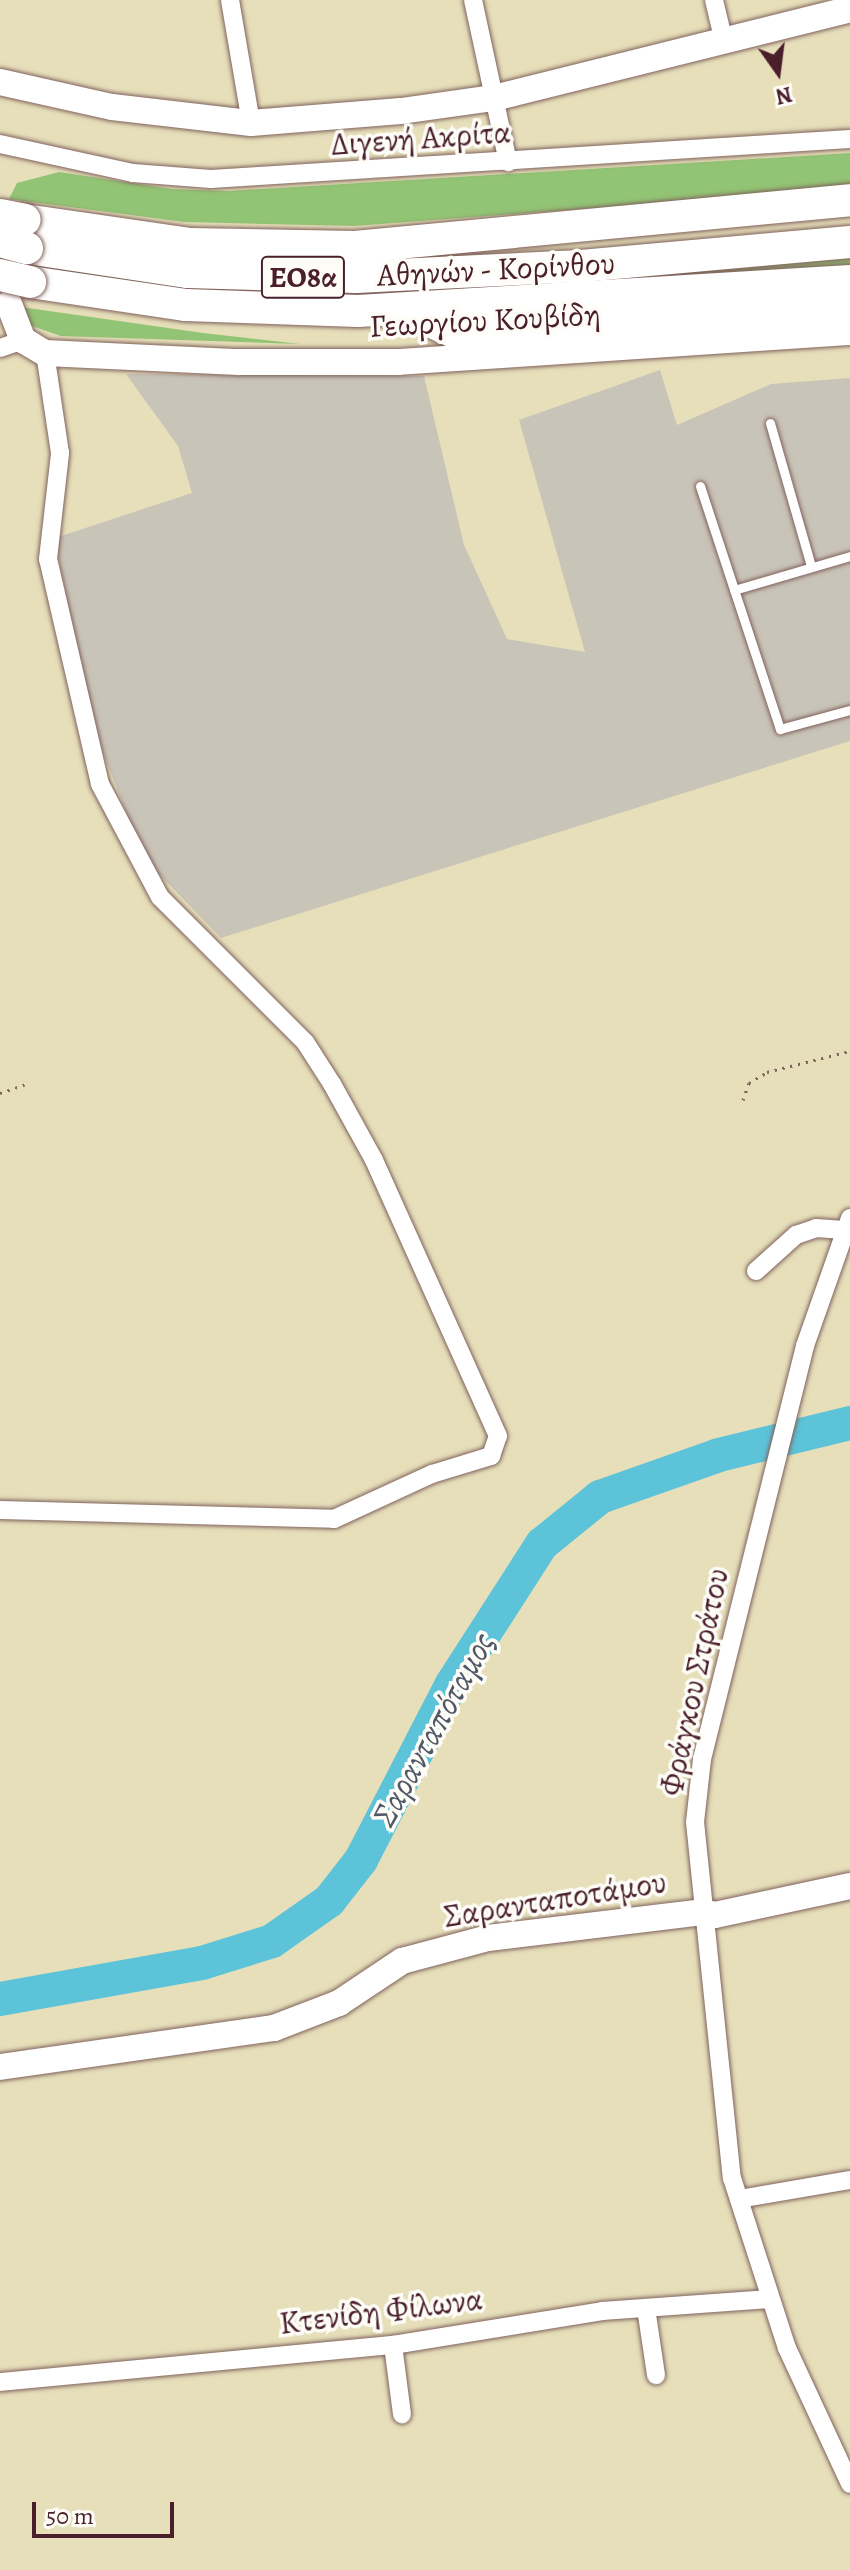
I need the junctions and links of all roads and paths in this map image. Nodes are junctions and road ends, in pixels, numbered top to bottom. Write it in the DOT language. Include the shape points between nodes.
graph roads {
  1 [pos="230,0"];
  2 [pos="473,0"];
  3 [pos="714,0"];
  4 [pos="850,9"];
  5 [pos="724,42"];
  6 [pos="0,82"];
  7 [pos="494,98"];
  8 [pos="251,123"];
  9 [pos="850,139"];
  10 [pos="0,144"];
  11 [pos="508,162"];
  12 [pos="850,200"];
  13 [pos="13,231"];
  14 [pos="850,242"];
  15 [pos="850,281"];
  16 [pos="13,287"];
  17 [pos="850,308"];
  18 [pos="402,309"];
  19 [pos="850,332"];
  20 [pos="22,347"];
  21 [pos="770,423"];
  22 [pos="700,486"];
  23 [pos="850,556"];
  24 [pos="811,566"];
  25 [pos="734,590"];
  26 [pos="850,710"];
  27 [pos="850,1051"];
  28 [pos="26,1084"];
  29 [pos="0,1093"];
  30 [pos="743,1100"];
  31 [pos="847,1224"];
  32 [pos="756,1271"];
  33 [pos="0,1510"];
  34 [pos="850,1886"];
  35 [pos="702,1912"];
  36 [pos="0,2067"];
  37 [pos="850,2180"];
  38 [pos="739,2199"];
  39 [pos="770,2299"];
  40 [pos="646,2308"];
  41 [pos="393,2345"];
  42 [pos="656,2375"];
  43 [pos="0,2382"];
  44 [pos="402,2414"];
  45 [pos="850,2484"];
  1 -- 8 [label="street"];
  2 -- 7 [label="street"];
  3 -- 5 [label="street"];
  4 -- 5 [label="street"];
  5 -- 7 [label="street"];
  6 -- 8 [label="street" via="112,107"];
  7 -- 8 [label="street"];
  7 -- 11 [label="street"];
  9 -- 11 [label="street, Διγενή Ακρίτα"];
  10 -- 11 [label="street, Διγενή Ακρίτα" via="83,164 184,179"];
  12 -- 13 [label="highway" via="355,247 190,244"];
  13 -- 14 [label="highway, Αθηνών - Κορίνθου / ΕΟ8α" via="188,272 356,277 581,266"];
  15 -- 18 [label="highway, Αθηνών - Κορίνθου / ΕΟ8α"];
  16 -- 18 [label="highway, Αθηνών - Κορίνθου / ΕΟ8α" via="186,305"];
  16 -- 20 [label="street"];
  17 -- 18 [label="highway" via="454,332"];
  19 -- 20 [label="street, Γεωργίου Κουβίδη" via="398,362"];
  20 -- 33 [label="street" via="60,453 48,559 100,784 160,897 305,1042 332,1084 374,1160 498,1436 491,1456 432,1474 334,1519"];
  21 -- 24 [label="lane"];
  22 -- 25 [label="lane"];
  23 -- 24 [label="lane"];
  24 -- 25 [label="lane"];
  25 -- 26 [label="lane" via="780,729"];
  27 -- 30 [label="path" via="767,1072 749,1083"];
  28 -- 29 [label="path"];
  31 -- 32 [label="street" via="796,1235"];
  31 -- 35 [label="street, Φράγκου Στράτου" via="790,1407 695,1790"];
  34 -- 35 [label="street, Σαρανταποτάμου" via="715,1915"];
  35 -- 36 [label="street, Σαρανταποτάμου" via="488,1938 402,1961 339,2003 274,2028"];
  35 -- 38 [label="street, Φράγκου Στράτου" via="726,2148"];
  37 -- 38 [label="street"];
  38 -- 39 [label="street, Φράγκου Στράτου"];
  39 -- 40 [label="street, Κτενίδη Φίλωνα"];
  39 -- 45 [label="street, Φράγκου Στράτου"];
  40 -- 41 [label="street, Κτενίδη Φίλωνα"];
  40 -- 42 [label="street"];
  41 -- 43 [label="street, Κτενίδη Φίλωνα"];
  41 -- 44 [label="street"];
}
